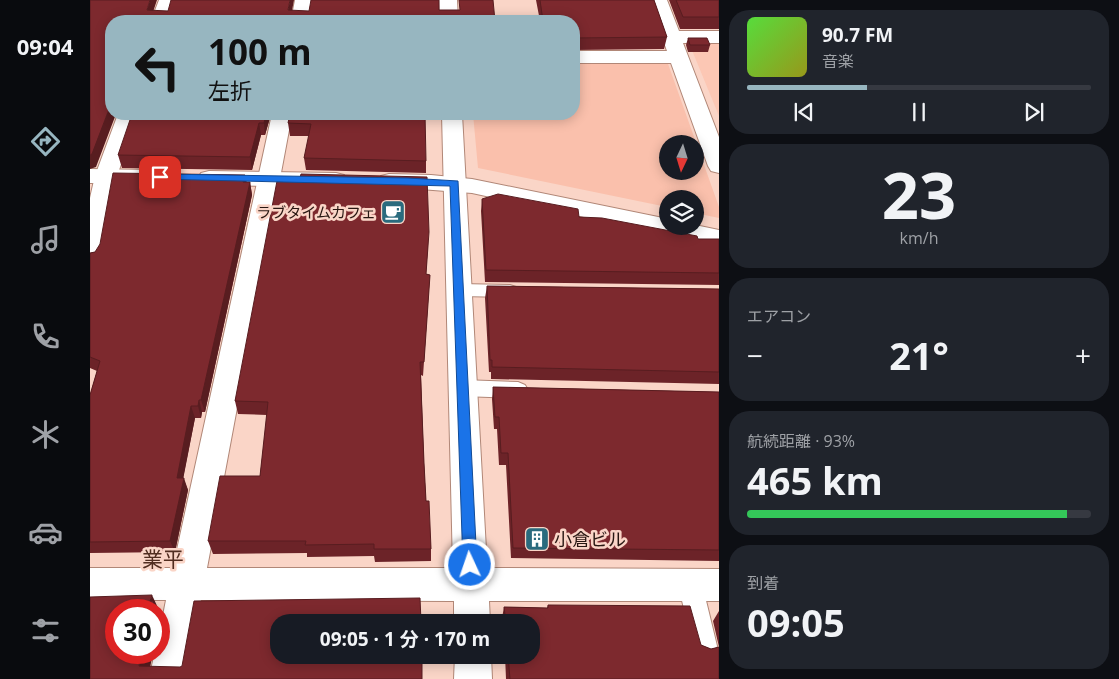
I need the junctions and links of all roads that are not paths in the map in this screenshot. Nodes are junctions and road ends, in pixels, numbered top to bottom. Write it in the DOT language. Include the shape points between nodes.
graph roads {
  1 [pos="168,0"];
  2 [pos="304,0"];
  3 [pos="448,0"];
  4 [pos="658,0"];
  5 [pos="162,15"];
  6 [pos="301,15"];
  7 [pos="448,15"];
  8 [pos="672,37"];
  9 [pos="719,37"];
  10 [pos="580,57"];
  11 [pos="679,57"];
  12 [pos="125,120"];
  13 [pos="281,120"];
  14 [pos="452,120"];
  15 [pos="719,166"];
  16 [pos="98,176"];
  17 [pos="270,178"];
  18 [pos="455,184"];
  19 [pos="719,238"];
  20 [pos="90,257"];
  21 [pos="459,290"];
  22 [pos="526,291"];
  23 [pos="462,388"];
  24 [pos="541,390"];
  25 [pos="90,584"];
  26 [pos="188,584"];
  27 [pos="471,584"];
  28 [pos="704,585"];
  29 [pos="472,614"];
  30 [pos="705,646"];
  31 [pos="473,664"];
  32 [pos="168,679"];
  33 [pos="473,679"];
  1 -- 5 [label="street"];
  2 -- 6 [label="street"];
  3 -- 7 [label="street"];
  4 -- 8 [label="street"];
  8 -- 9 [label="street"];
  8 -- 11 [label="street"];
  10 -- 11 [label="street"];
  11 -- 15 [label="street"];
  12 -- 16 [label="street"];
  13 -- 17 [label="street"];
  14 -- 18 [label="street"];
  16 -- 17 [label="street"];
  16 -- 20 [label="street"];
  17 -- 18 [label="street"];
  17 -- 26 [label="street"];
  18 -- 19 [label="street"];
  18 -- 21 [label="street"];
  21 -- 22 [label="lane"];
  21 -- 23 [label="street"];
  23 -- 24 [label="lane"];
  23 -- 27 [label="street"];
  25 -- 26 [label="street"];
  26 -- 27 [label="street"];
  26 -- 32 [label="street"];
  27 -- 28 [label="street"];
  27 -- 29 [label="street"];
  28 -- 30 [label="lane"];
  31 -- 33 [label="street"];
}
